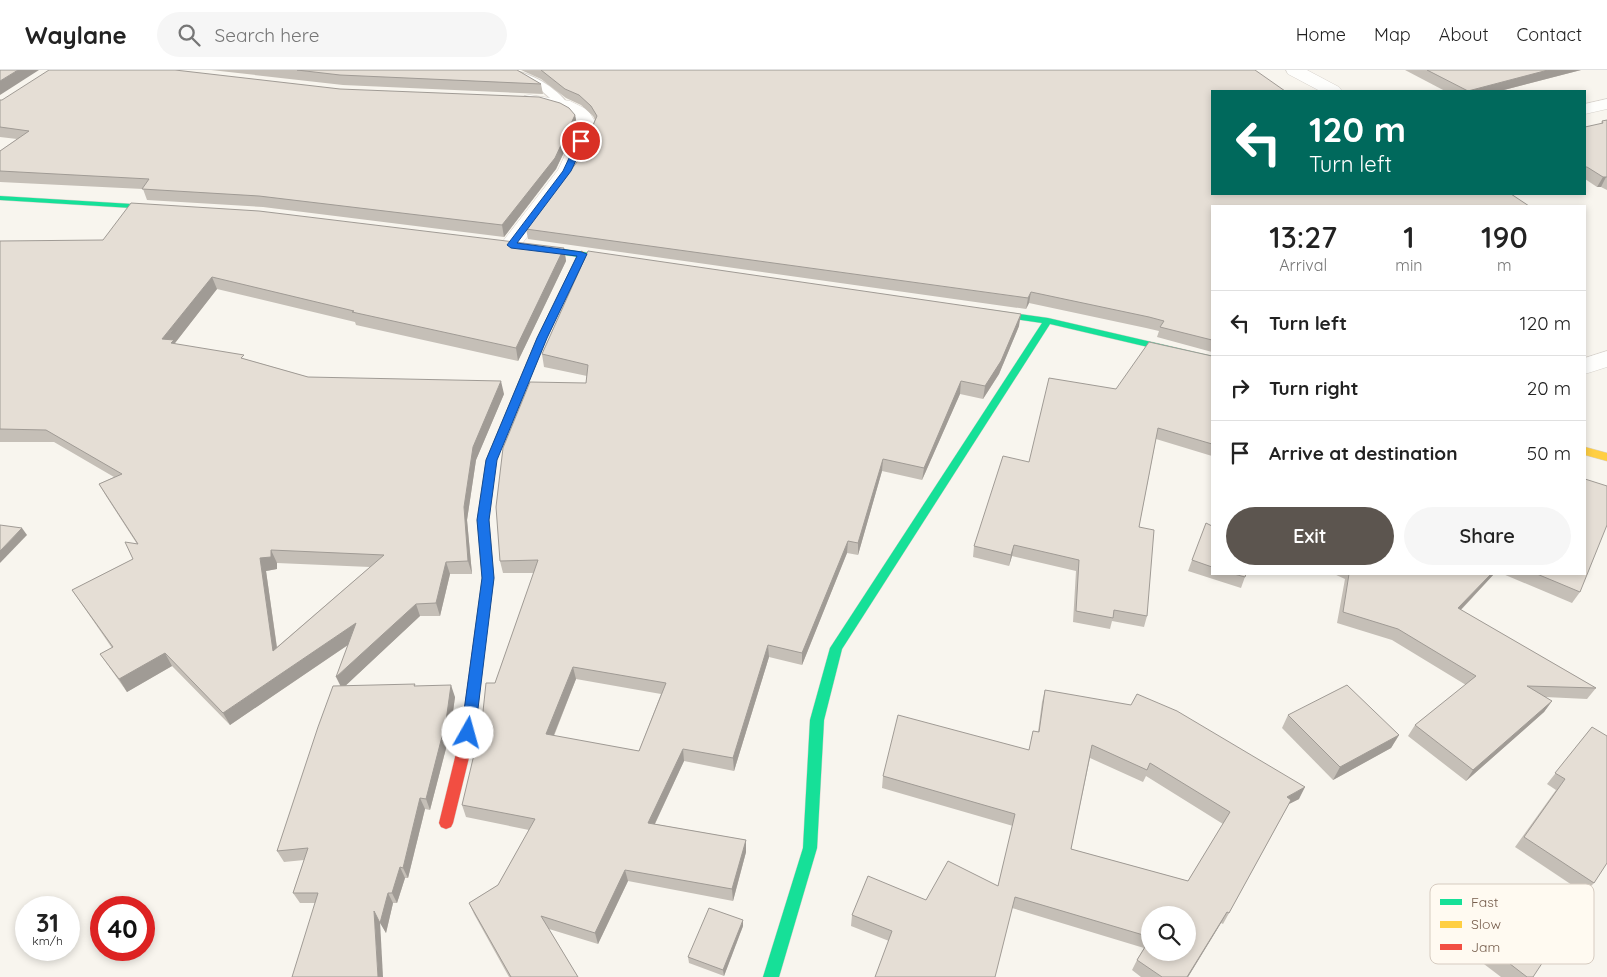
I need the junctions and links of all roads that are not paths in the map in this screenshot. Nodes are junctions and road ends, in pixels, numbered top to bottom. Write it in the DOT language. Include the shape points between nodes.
graph roads {
  1 [pos="509,70"];
  2 [pos="1294,70"];
  3 [pos="1331,90"];
  4 [pos="512,100"];
  5 [pos="1607,104"];
  6 [pos="564,105"];
  7 [pos="1586,109"];
  8 [pos="0,198"];
  9 [pos="175,209"];
  10 [pos="506,244"];
  11 [pos="582,254"];
  12 [pos="640,263"];
  13 [pos="970,310"];
  14 [pos="1048,321"];
  15 [pos="1607,358"];
  16 [pos="1211,359"];
  17 [pos="1586,367"];
  18 [pos="1586,451"];
  19 [pos="1607,457"];
  20 [pos="446,823"];
  21 [pos="771,977"];
  1 -- 6 [label="lane" via="544,87"];
  2 -- 3 [label="street"];
  4 -- 6 [label="street" via="541,100"];
  5 -- 7 [label="street"];
  6 -- 10 [label="street" via="582,114 588,125 567,171"];
  8 -- 9 [label="street"];
  10 -- 11 [label="street"];
  11 -- 12 [label="street"];
  11 -- 20 [label="street" via="542,338 491,460 483,520 487,588 468,733"];
  13 -- 14 [label="street"];
  14 -- 16 [label="street"];
  14 -- 21 [label="street" via="836,648 817,720 810,848"];
  15 -- 17 [label="street"];
  18 -- 19 [label="street"];
}
